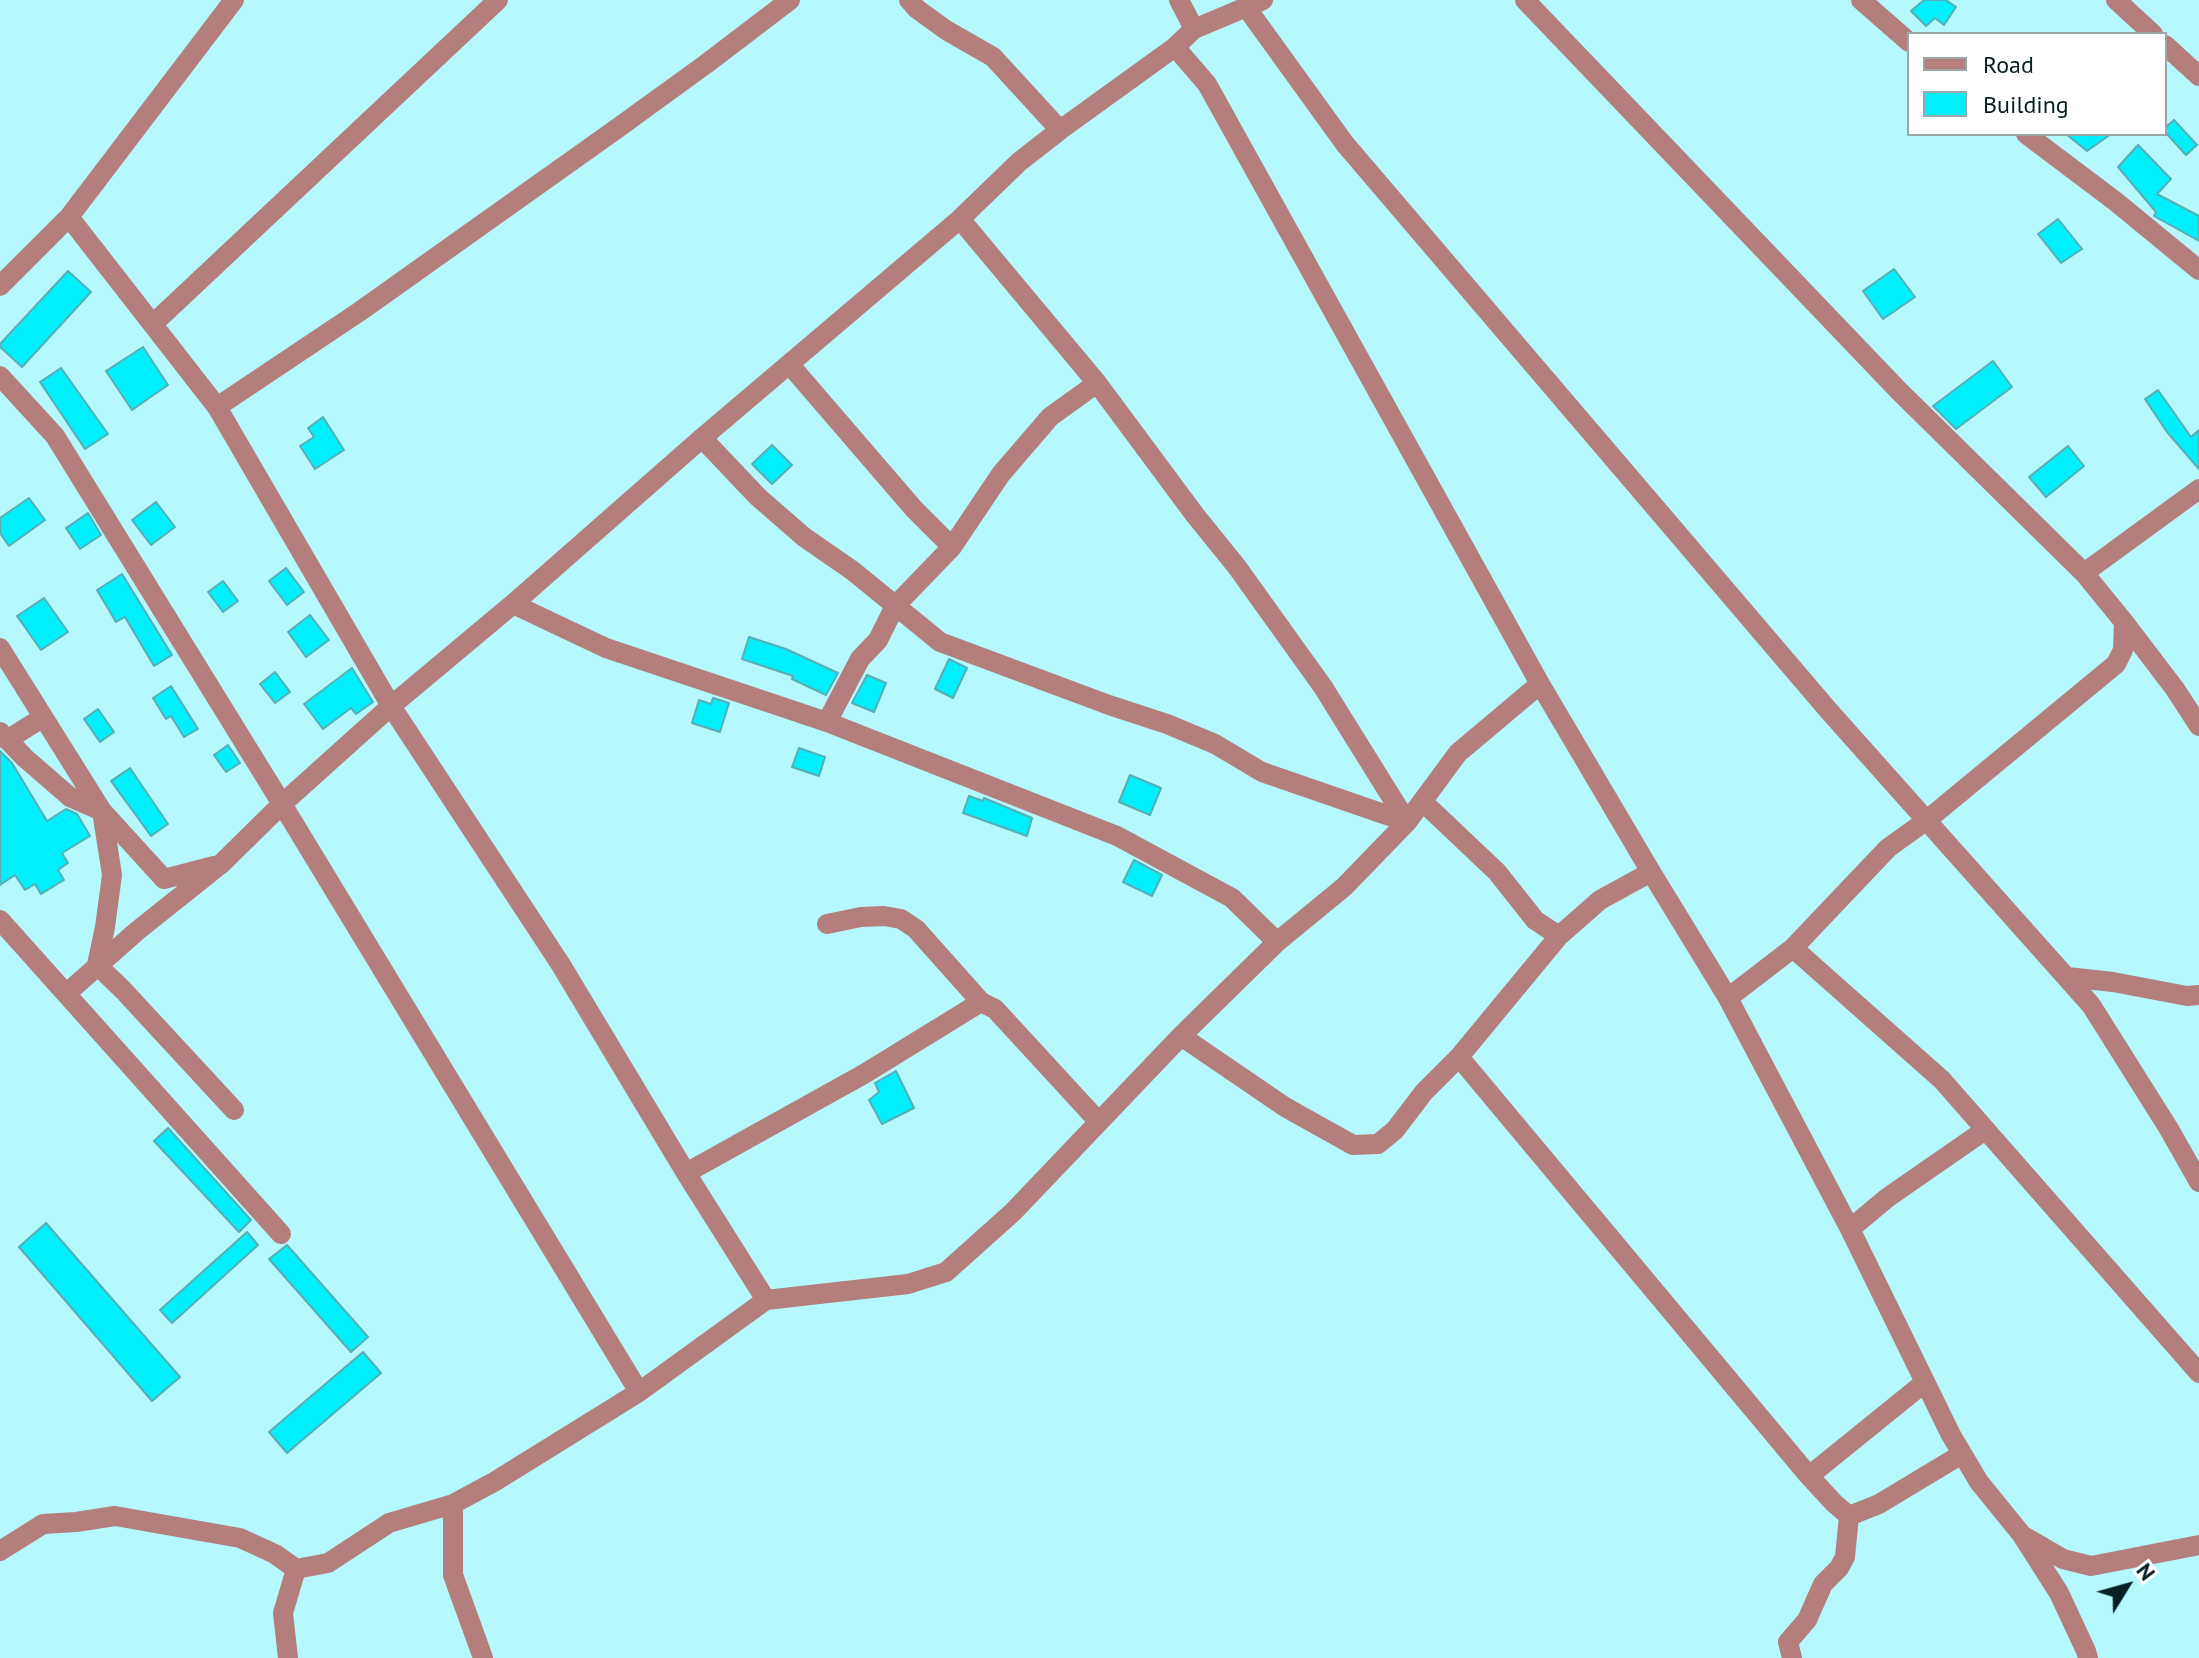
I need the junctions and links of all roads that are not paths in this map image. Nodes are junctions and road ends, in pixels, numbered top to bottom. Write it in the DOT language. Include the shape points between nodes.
graph roads {
  1 [pos="234,0"];
  2 [pos="498,0"];
  3 [pos="790,0"];
  4 [pos="909,0"];
  5 [pos="1179,0"];
  6 [pos="1525,0"];
  7 [pos="1861,0"];
  8 [pos="2116,0"];
  9 [pos="1254,3"];
  10 [pos="1194,29"];
  11 [pos="2151,32"];
  12 [pos="1907,40"];
  13 [pos="1175,47"];
  14 [pos="2167,47"];
  15 [pos="2199,76"];
  16 [pos="1060,130"];
  17 [pos="2029,136"];
  18 [pos="69,217"];
  19 [pos="960,219"];
  20 [pos="2199,270"];
  21 [pos="0,286"];
  22 [pos="154,323"];
  23 [pos="790,365"];
  24 [pos="0,376"];
  25 [pos="1097,383"];
  26 [pos="217,407"];
  27 [pos="702,438"];
  28 [pos="2199,489"];
  29 [pos="952,547"];
  30 [pos="2084,573"];
  31 [pos="513,604"];
  32 [pos="895,606"];
  33 [pos="2124,622"];
  34 [pos="0,648"];
  35 [pos="1540,684"];
  36 [pos="391,706"];
  37 [pos="42,718"];
  38 [pos="827,722"];
  39 [pos="2199,726"];
  40 [pos="4,736"];
  41 [pos="1422,801"];
  42 [pos="282,804"];
  43 [pos="102,811"];
  44 [pos="1927,820"];
  45 [pos="1407,822"];
  46 [pos="221,864"];
  47 [pos="1651,872"];
  48 [pos="0,920"];
  49 [pos="827,924"];
  50 [pos="1559,936"];
  51 [pos="1277,942"];
  52 [pos="1793,948"];
  53 [pos="97,965"];
  54 [pos="2067,977"];
  55 [pos="67,993"];
  56 [pos="2199,995"];
  57 [pos="1728,998"];
  58 [pos="981,1002"];
  59 [pos="1181,1036"];
  60 [pos="1459,1057"];
  61 [pos="234,1110"];
  62 [pos="1099,1122"];
  63 [pos="1985,1130"];
  64 [pos="686,1173"];
  65 [pos="2199,1182"];
  66 [pos="1850,1229"];
  67 [pos="281,1234"];
  68 [pos="766,1300"];
  69 [pos="2199,1373"];
  70 [pos="1924,1383"];
  71 [pos="639,1392"];
  72 [pos="1962,1454"];
  73 [pos="1809,1476"];
  74 [pos="453,1504"];
  75 [pos="1849,1516"];
  76 [pos="2022,1535"];
  77 [pos="2199,1545"];
  78 [pos="0,1551"];
  79 [pos="296,1569"];
  80 [pos="288,1658"];
  81 [pos="483,1658"];
  82 [pos="1792,1658"];
  83 [pos="2088,1658"];
  1 -- 18 [label="street"];
  2 -- 22 [label="street"];
  3 -- 26 [label="street" via="359,312"];
  4 -- 16 [label="street" via="946,30 993,57"];
  5 -- 10 [label="street"];
  6 -- 30 [label="street" via="1899,391"];
  7 -- 12 [label="street"];
  8 -- 11 [label="street"];
  9 -- 10 [label="street"];
  9 -- 44 [label="street" via="1345,144"];
  10 -- 13 [label="street"];
  13 -- 16 [label="street"];
  13 -- 35 [label="street" via="1207,84"];
  14 -- 15 [label="street"];
  16 -- 19 [label="street"];
  17 -- 20 [label="street"];
  18 -- 21 [label="street"];
  18 -- 22 [label="street"];
  19 -- 23 [label="street"];
  19 -- 25 [label="street"];
  22 -- 26 [label="street"];
  23 -- 27 [label="street"];
  23 -- 29 [label="street"];
  24 -- 42 [label="street" via="55,436"];
  25 -- 29 [label="street" via="1050,417 1001,474"];
  25 -- 45 [label="street" via="1323,687"];
  26 -- 36 [label="street"];
  27 -- 31 [label="street"];
  27 -- 32 [label="street" via="758,497"];
  28 -- 30 [label="street"];
  29 -- 32 [label="street"];
  30 -- 33 [label="street"];
  31 -- 36 [label="street"];
  31 -- 38 [label="street" via="606,648"];
  32 -- 38 [label="street"];
  32 -- 45 [label="street" via="940,642 1167,724 1262,772"];
  33 -- 39 [label="street"];
  33 -- 44 [label="street" via="2123,650 2116,664"];
  34 -- 37 [label="street"];
  35 -- 41 [label="street" via="1458,753"];
  35 -- 47 [label="street"];
  36 -- 42 [label="street"];
  36 -- 64 [label="street" via="561,965"];
  37 -- 40 [label="street"];
  37 -- 43 [label="street"];
  38 -- 51 [label="street" via="1117,836 1232,898"];
  40 -- 43 [label="street" via="70,797"];
  41 -- 45 [label="street"];
  41 -- 50 [label="street" via="1497,872 1535,920"];
  42 -- 46 [label="street"];
  42 -- 71 [label="street"];
  43 -- 46 [label="street" via="164,879"];
  43 -- 53 [label="street" via="112,875"];
  44 -- 52 [label="street" via="1888,848"];
  44 -- 54 [label="street"];
  45 -- 51 [label="street" via="1344,887"];
  46 -- 53 [label="street"];
  47 -- 50 [label="street" via="1600,900"];
  47 -- 57 [label="street"];
  48 -- 55 [label="street"];
  49 -- 58 [label="street" via="861,917 901,919"];
  50 -- 60 [label="street"];
  51 -- 59 [label="street"];
  52 -- 57 [label="street"];
  52 -- 63 [label="street" via="1942,1080"];
  53 -- 55 [label="street"];
  53 -- 61 [label="street"];
  54 -- 56 [label="street"];
  54 -- 65 [label="street" via="2091,1005"];
  55 -- 67 [label="street"];
  57 -- 66 [label="street"];
  58 -- 62 [label="street" via="995,1009"];
  58 -- 64 [label="street"];
  59 -- 60 [label="street" via="1285,1107 1353,1145 1378,1144 1395,1130"];
  59 -- 62 [label="street"];
  60 -- 73 [label="street"];
  62 -- 68 [label="street" via="1013,1212 946,1272 908,1284"];
  63 -- 66 [label="street"];
  63 -- 69 [label="street"];
  64 -- 68 [label="street"];
  66 -- 70 [label="street"];
  68 -- 71 [label="street"];
  70 -- 72 [label="street"];
  70 -- 73 [label="street"];
  71 -- 74 [label="street"];
  72 -- 75 [label="street"];
  72 -- 76 [label="street"];
  73 -- 75 [label="street"];
  74 -- 79 [label="street" via="389,1523 328,1563"];
  74 -- 81 [label="street" via="453,1575"];
  75 -- 82 [label="street" via="1845,1557 1788,1642"];
  76 -- 77 [label="street" via="2063,1559 2091,1566"];
  76 -- 83 [label="street" via="2059,1593"];
  78 -- 79 [label="street" via="43,1524 115,1516 240,1538"];
  79 -- 80 [label="street" via="283,1613"];
}
